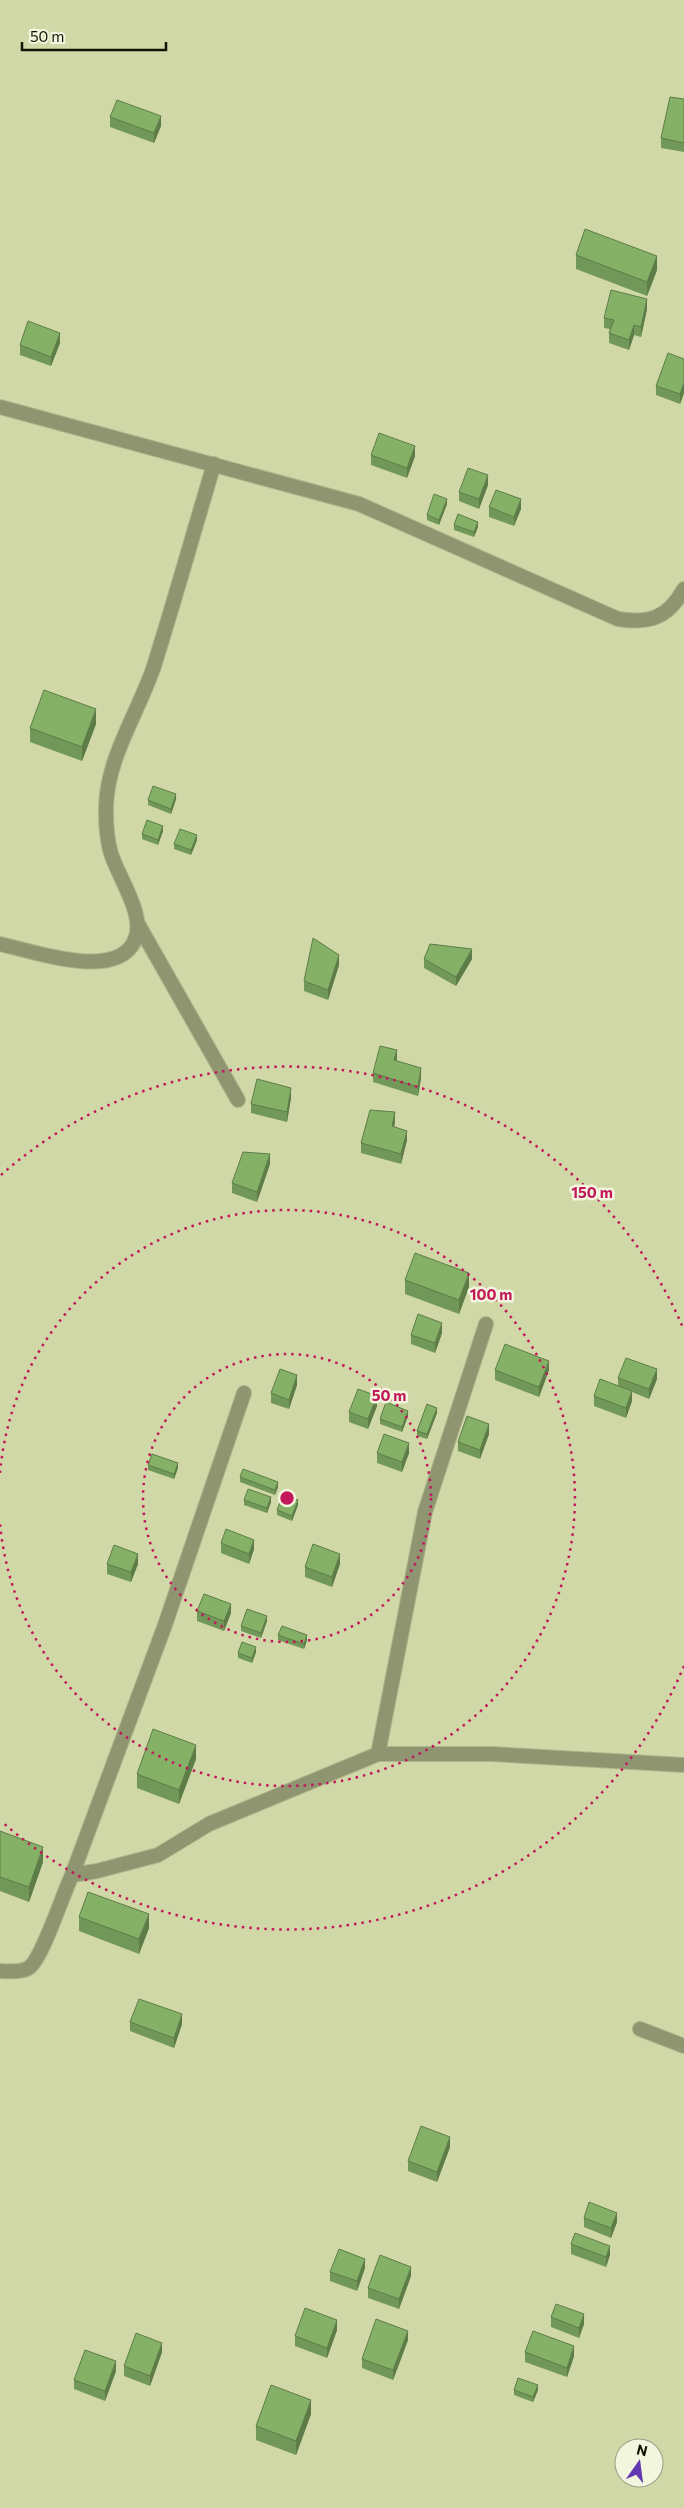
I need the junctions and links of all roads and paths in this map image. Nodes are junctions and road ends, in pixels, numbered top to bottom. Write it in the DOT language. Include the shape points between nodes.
graph roads {
  1 [pos="0,407"];
  2 [pos="214,464"];
  3 [pos="684,589"];
  4 [pos="138,924"];
  5 [pos="0,944"];
  6 [pos="238,1100"];
  7 [pos="486,1324"];
  8 [pos="244,1393"];
  9 [pos="378,1754"];
  10 [pos="684,1765"];
  11 [pos="72,1875"];
  12 [pos="0,1971"];
  13 [pos="640,2029"];
  14 [pos="684,2046"];
  1 -- 2 [label="street"];
  2 -- 3 [label="street" via="358,504 618,619 638,623 654,619 668,610"];
  2 -- 4 [label="street" via="153,668 120,746 110,779 106,812 110,850"];
  4 -- 5 [label="street" via="135,942 120,957 101,962 79,961"];
  4 -- 6 [label="street"];
  7 -- 9 [label="street" via="424,1512"];
  8 -- 11 [label="street" via="165,1625"];
  9 -- 10 [label="street" via="491,1754"];
  9 -- 11 [label="street" via="209,1824 158,1855"];
  11 -- 12 [label="street" via="39,1956 29,1968 17,1972"];
  13 -- 14 [label="street"];
}
